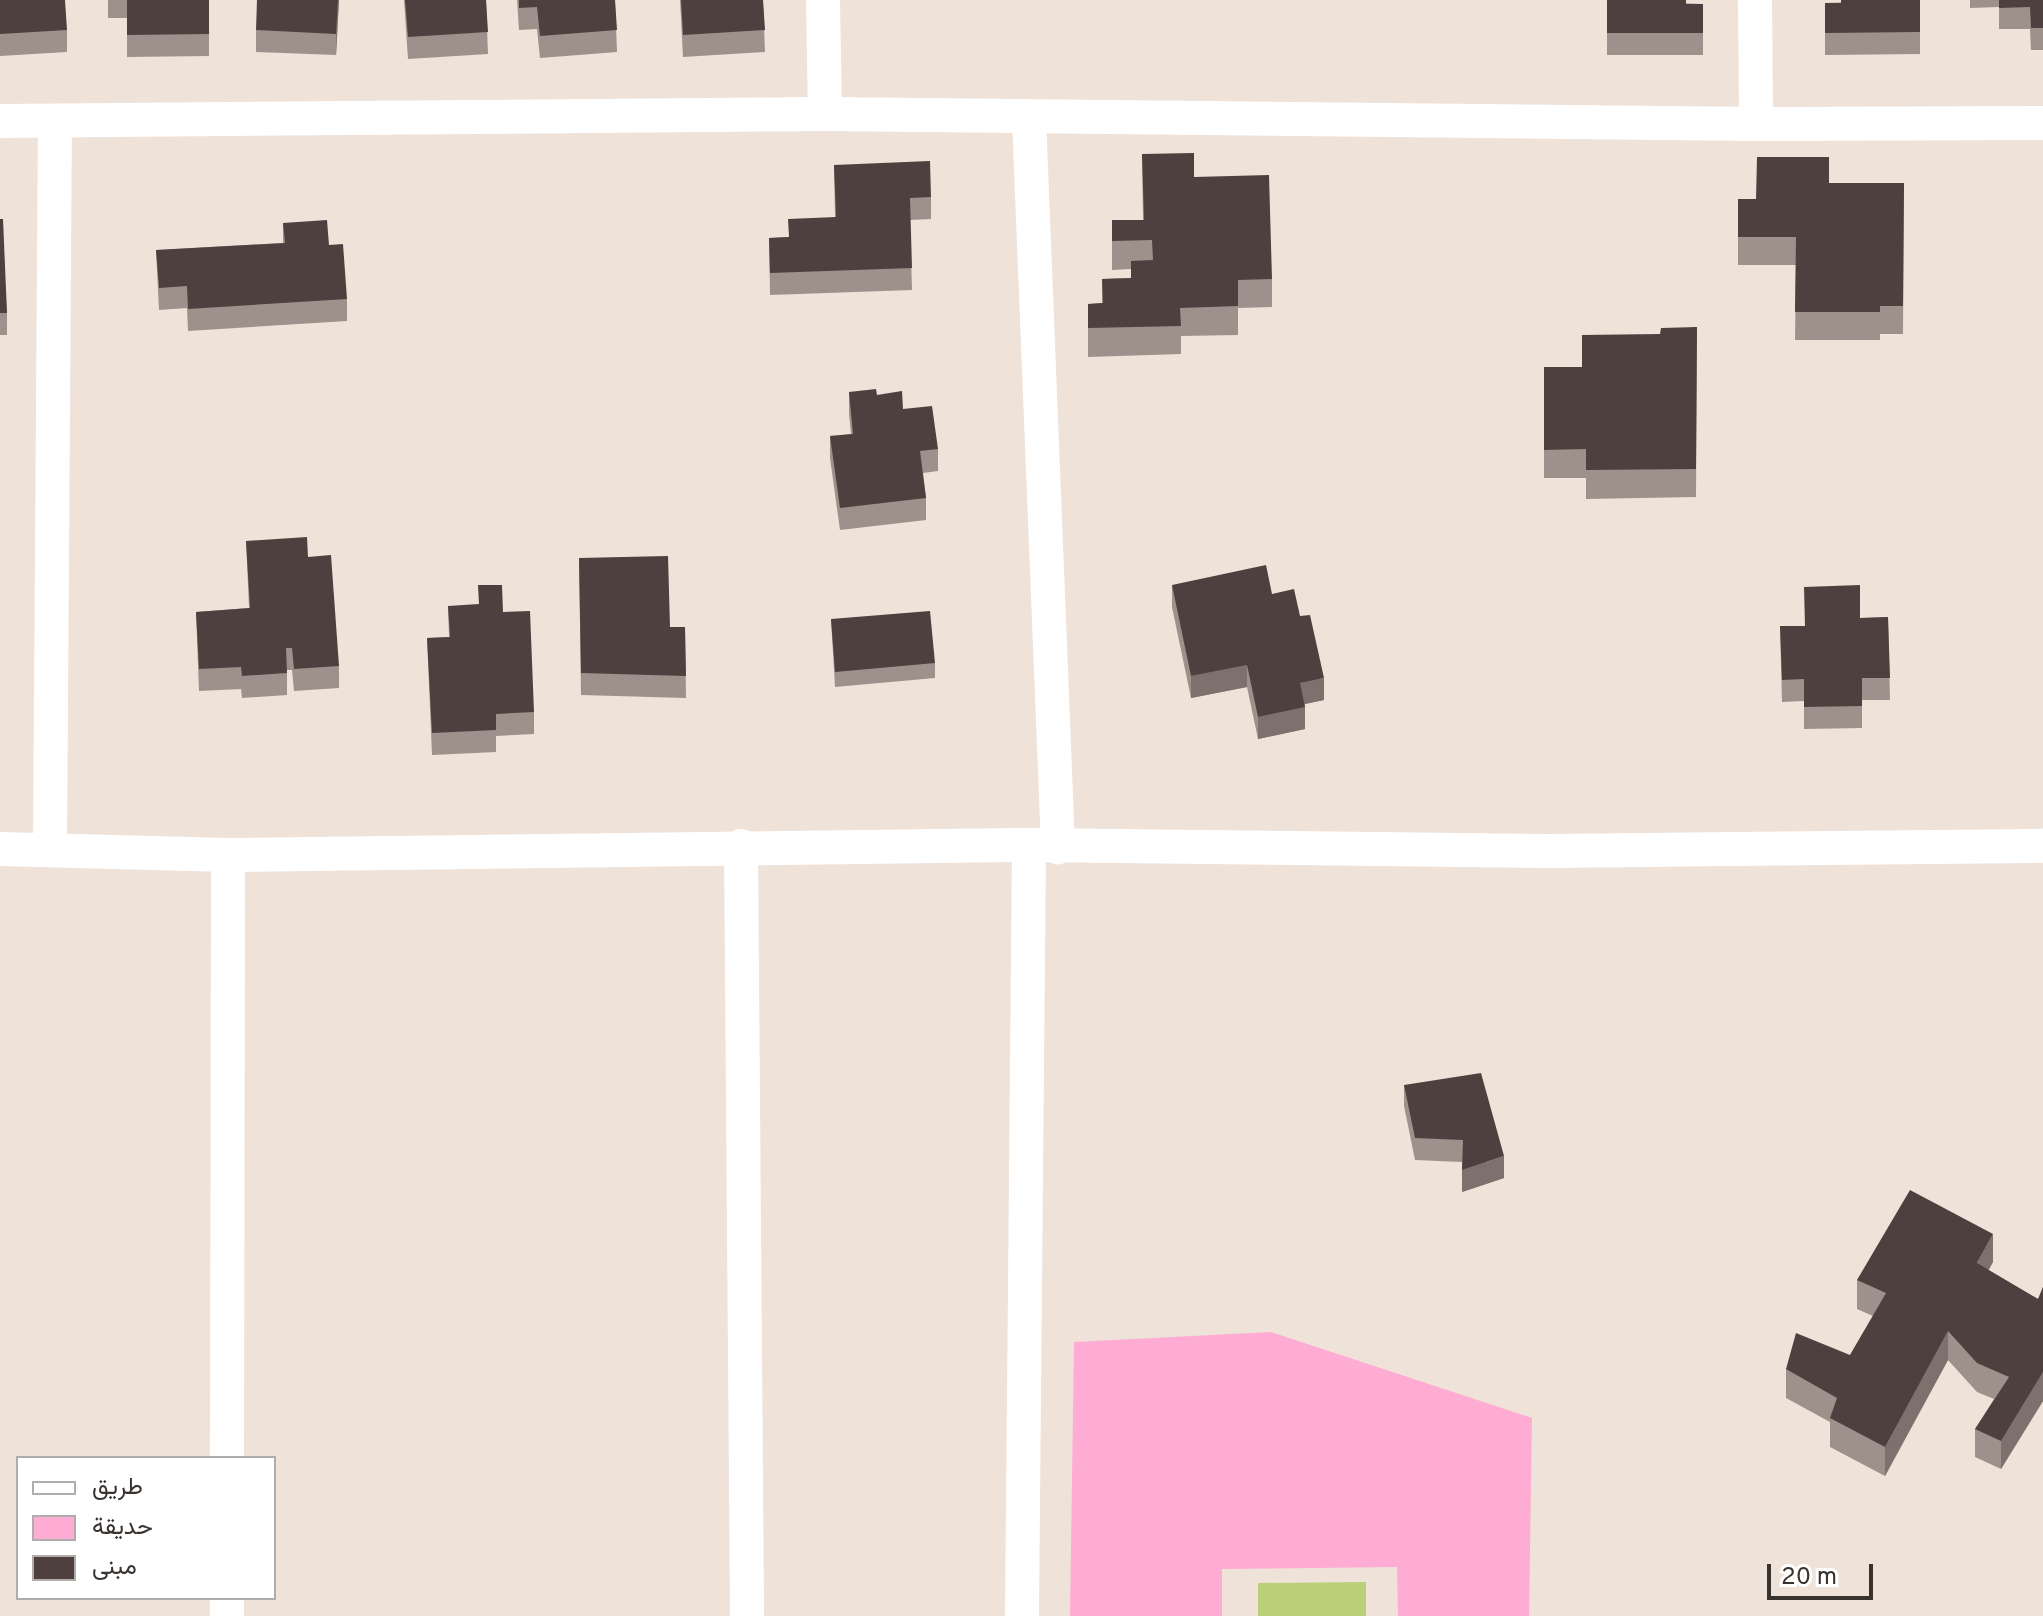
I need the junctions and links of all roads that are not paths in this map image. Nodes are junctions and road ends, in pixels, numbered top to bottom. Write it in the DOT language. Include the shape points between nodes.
graph roads {
  1 [pos="823,0"];
  2 [pos="1755,0"];
  3 [pos="825,114"];
  4 [pos="1029,118"];
  5 [pos="0,121"];
  6 [pos="55,122"];
  7 [pos="2043,123"];
  8 [pos="1756,124"];
  9 [pos="741,846"];
  10 [pos="1044,846"];
  11 [pos="2043,846"];
  12 [pos="0,849"];
  13 [pos="50,849"];
  14 [pos="228,855"];
  15 [pos="227,1456"];
  16 [pos="747,1616"];
  17 [pos="1022,1616"];
  1 -- 3 [label="street"];
  2 -- 8 [label="street"];
  3 -- 4 [label="street"];
  3 -- 6 [label="street"];
  4 -- 8 [label="street"];
  4 -- 10 [label="street"];
  5 -- 6 [label="street"];
  6 -- 13 [label="street"];
  7 -- 8 [label="street"];
  9 -- 10 [label="street"];
  9 -- 14 [label="street"];
  9 -- 16 [label="street"];
  10 -- 11 [label="street" via="1549,851"];
  10 -- 17 [label="street"];
  12 -- 13 [label="street"];
  13 -- 14 [label="street"];
  14 -- 15 [label="street"];
}
